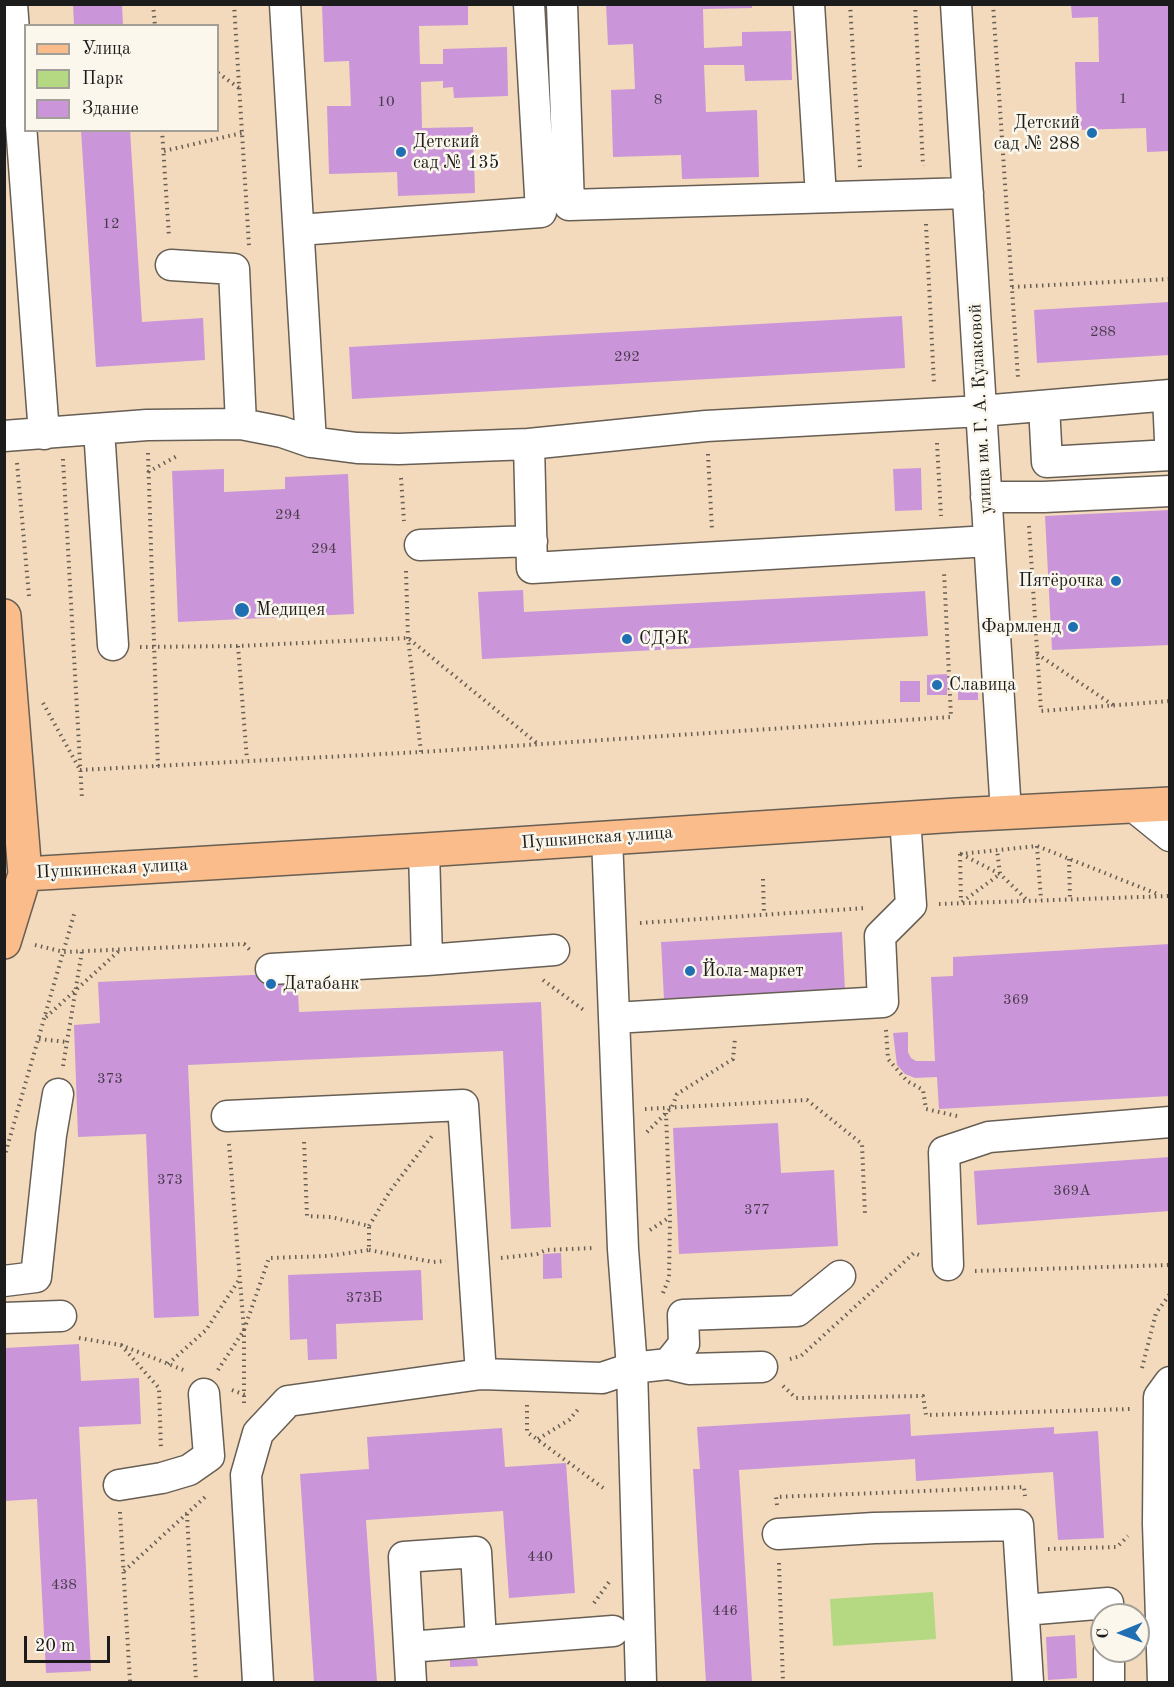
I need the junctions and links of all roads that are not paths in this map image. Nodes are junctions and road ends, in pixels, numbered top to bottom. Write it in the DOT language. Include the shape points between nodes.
graph roads {
  1 [pos="12,4"];
  2 [pos="285,4"];
  3 [pos="529,4"];
  4 [pos="562,4"];
  5 [pos="809,4"];
  6 [pos="956,4"];
  7 [pos="968,193"];
  8 [pos="821,197"];
  9 [pos="299,230"];
  10 [pos="171,265"];
  11 [pos="1169,395"];
  12 [pos="1033,407"];
  13 [pos="981,411"];
  14 [pos="240,424"];
  15 [pos="99,429"];
  16 [pos="21,435"];
  17 [pos="1170,440"];
  18 [pos="311,442"];
  19 [pos="529,444"];
  20 [pos="1170,454"];
  21 [pos="1170,491"];
  22 [pos="986,497"];
  23 [pos="532,541"];
  24 [pos="989,542"];
  25 [pos="410,545"];
  26 [pos="17,608"];
  27 [pos="113,645"];
  28 [pos="1170,804"];
  29 [pos="1133,806"];
  30 [pos="1006,813"];
  31 [pos="905,818"];
  32 [pos="1170,836"];
  33 [pos="608,837"];
  34 [pos="424,850"];
  35 [pos="15,875"];
  36 [pos="20,944"];
  37 [pos="554,950"];
  38 [pos="427,960"];
  39 [pos="271,969"];
  40 [pos="601,1016"];
  41 [pos="58,1094"];
  42 [pos="227,1116"];
  43 [pos="1170,1122"];
  44 [pos="948,1265"];
  45 [pos="840,1276"];
  46 [pos="4,1281"];
  47 [pos="4,1318"];
  48 [pos="68,1327"];
  49 [pos="668,1364"];
  50 [pos="762,1367"];
  51 [pos="632,1368"];
  52 [pos="481,1374"];
  53 [pos="1170,1382"];
  54 [pos="208,1388"];
  55 [pos="250,1437"];
  56 [pos="209,1456"];
  57 [pos="119,1485"];
  58 [pos="1153,1527"];
  59 [pos="778,1534"];
  60 [pos="1090,1604"];
  61 [pos="1024,1610"];
  62 [pos="613,1631"];
  63 [pos="481,1641"];
  64 [pos="409,1647"];
  65 [pos="1109,1663"];
  66 [pos="258,1683"];
  67 [pos="411,1683"];
  68 [pos="641,1683"];
  69 [pos="1028,1683"];
  70 [pos="1109,1683"];
  71 [pos="1163,1683"];
  1 -- 16 [label="street"];
  2 -- 9 [label="street"];
  3 -- 9 [label="street" via="541,212"];
  4 -- 8 [label="street" via="569,205"];
  5 -- 8 [label="street"];
  6 -- 7 [label="street, улица им. Г. А. Кулаковой"];
  7 -- 8 [label="street"];
  7 -- 13 [label="street, улица им. Г. А. Кулаковой"];
  9 -- 18 [label="street"];
  10 -- 14 [label="street" via="234,269"];
  11 -- 12 [label="street"];
  11 -- 17 [label="street"];
  12 -- 13 [label="street"];
  12 -- 20 [label="street" via="1047,462"];
  13 -- 19 [label="street" via="706,426"];
  13 -- 22 [label="street, улица им. Г. А. Кулаковой"];
  14 -- 15 [label="street"];
  14 -- 18 [label="street"];
  15 -- 16 [label="street"];
  15 -- 27 [label="street"];
  18 -- 19 [label="street" via="399,449"];
  19 -- 23 [label="street"];
  21 -- 22 [label="street"];
  22 -- 24 [label="street, улица им. Г. А. Кулаковой"];
  23 -- 24 [label="street" via="532,568"];
  23 -- 25 [label="street"];
  24 -- 30 [label="street, улица им. Г. А. Кулаковой"];
  26 -- 35 [label="main road"];
  28 -- 29 [label="main road, Пушкинская улица"];
  29 -- 30 [label="main road, Пушкинская улица"];
  29 -- 32 [label="street"];
  30 -- 31 [label="main road, Пушкинская улица"];
  31 -- 33 [label="main road, Пушкинская улица"];
  31 -- 40 [label="street" via="911,905 880,936 883,1002"];
  33 -- 34 [label="main road, Пушкинская улица"];
  33 -- 40 [label="street"];
  34 -- 35 [label="main road, Пушкинская улица"];
  34 -- 38 [label="street"];
  35 -- 36 [label="main road"];
  37 -- 38 [label="street"];
  38 -- 39 [label="street"];
  40 -- 51 [label="street" via="618,1110"];
  41 -- 46 [label="street" via="36,1277"];
  42 -- 52 [label="street" via="463,1105"];
  43 -- 44 [label="street" via="989,1137 944,1152"];
  45 -- 49 [label="street" via="797,1311 683,1315 684,1344"];
  47 -- 48 [label="street"];
  49 -- 50 [label="street" via="688,1369"];
  49 -- 51 [label="street"];
  51 -- 52 [label="street" via="602,1378"];
  51 -- 68 [label="street"];
  52 -- 55 [label="street" via="288,1401"];
  53 -- 58 [label="street" via="1159,1397"];
  54 -- 56 [label="street"];
  55 -- 56 [label="street"];
  55 -- 66 [label="street" via="246,1475"];
  56 -- 57 [label="street" via="189,1470"];
  58 -- 71 [label="street"];
  59 -- 61 [label="street" via="1018,1525"];
  60 -- 61 [label="street"];
  61 -- 69 [label="street"];
  62 -- 63 [label="street"];
  63 -- 64 [label="street"];
  63 -- 64 [label="street" via="476,1552 404,1557"];
  64 -- 67 [label="street"];
  65 -- 70 [label="street"];
}
